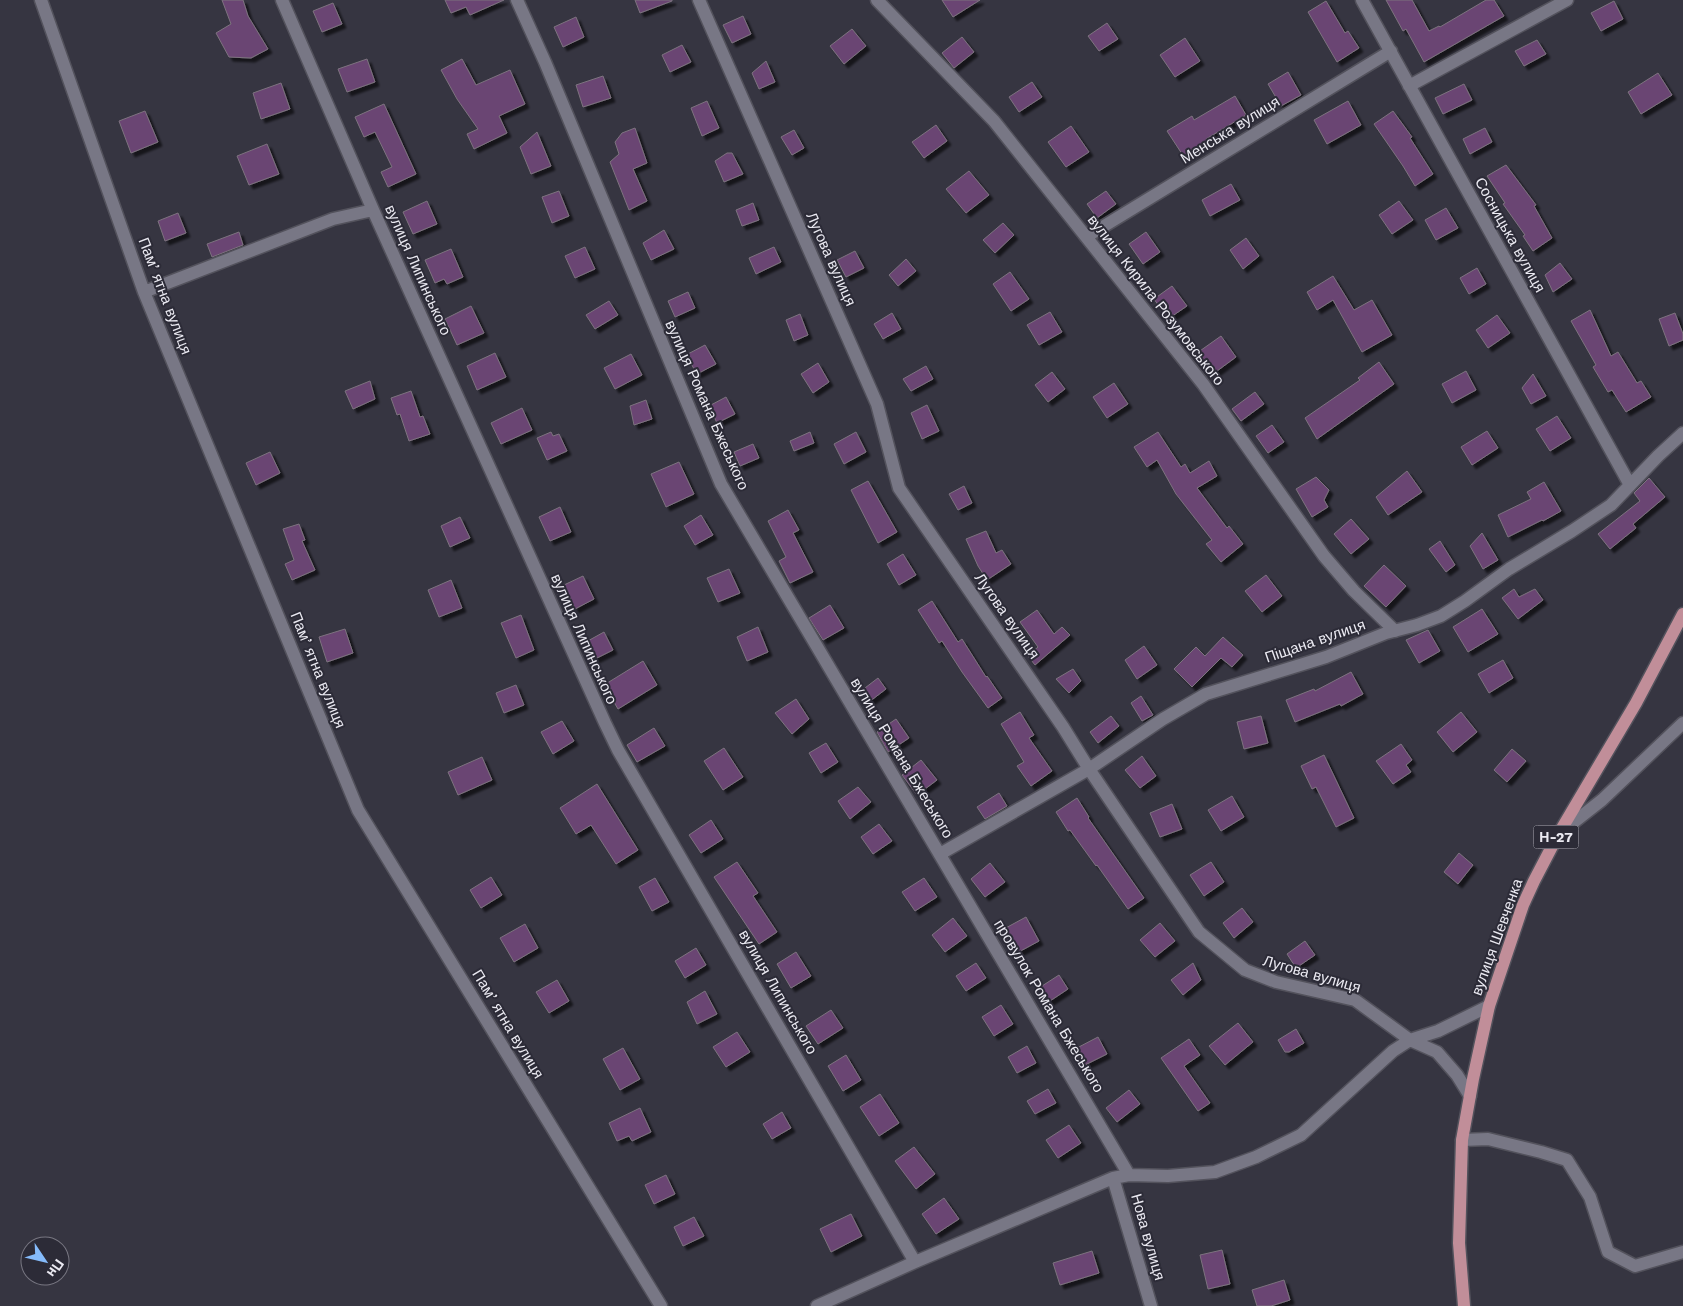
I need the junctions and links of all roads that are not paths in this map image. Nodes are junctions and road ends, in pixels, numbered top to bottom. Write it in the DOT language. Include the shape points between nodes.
graph roads {
  1 [pos="41,0"];
  2 [pos="282,0"];
  3 [pos="517,0"];
  4 [pos="699,0"];
  5 [pos="877,0"];
  6 [pos="1362,0"];
  7 [pos="1567,0"];
  8 [pos="1391,51"];
  9 [pos="1409,86"];
  10 [pos="373,210"];
  11 [pos="1086,238"];
  12 [pos="144,292"];
  13 [pos="1683,434"];
  14 [pos="1630,485"];
  15 [pos="1683,614"];
  16 [pos="1395,631"];
  17 [pos="1683,723"];
  18 [pos="1089,769"];
  19 [pos="1558,835"];
  20 [pos="940,854"];
  21 [pos="1489,1006"];
  22 [pos="1410,1040"];
  23 [pos="1470,1096"];
  24 [pos="1462,1140"];
  25 [pos="1129,1175"];
  26 [pos="1113,1178"];
  27 [pos="1683,1252"];
  28 [pos="915,1262"];
  29 [pos="661,1306"];
  30 [pos="817,1306"];
  31 [pos="1151,1306"];
  32 [pos="1464,1306"];
  1 -- 12 [label="street, Памʼятна вулиця"];
  2 -- 10 [label="street, вулиця Липинського"];
  3 -- 20 [label="street, вулиця Романа Бжеського" via="721,484"];
  4 -- 18 [label="street, Лугова вулиця" via="877,404 899,488"];
  5 -- 11 [label="street, вулиця Кирила Розумовського" via="994,122"];
  6 -- 8 [label="street, Сосницька вулиця"];
  7 -- 9 [label="street"];
  8 -- 9 [label="street, Сосницька вулиця"];
  8 -- 11 [label="street, Менська вулиця"];
  9 -- 14 [label="street, Сосницька вулиця"];
  10 -- 12 [label="street" via="333,219"];
  10 -- 28 [label="street, вулиця Липинського" via="615,744"];
  11 -- 16 [label="street, вулиця Кирила Розумовського" via="1203,384 1324,556 1354,592"];
  12 -- 29 [label="street, Памʼятна вулиця" via="358,810"];
  13 -- 14 [label="street, Піщана вулиця"];
  14 -- 16 [label="street, Піщана вулиця" via="1611,505 1509,569 1465,602 1441,616"];
  15 -- 19 [label="main road, вулиця Шевченка / Н-27" via="1636,704"];
  16 -- 18 [label="street, Піщана вулиця" via="1326,657 1206,694"];
  17 -- 19 [label="street" via="1602,800"];
  18 -- 20 [label="street, Піщана вулиця"];
  18 -- 22 [label="street, Лугова вулиця" via="1198,932 1245,970 1276,982 1356,1000"];
  19 -- 21 [label="main road, вулиця Шевченка / Н-27" via="1523,905"];
  20 -- 25 [label="street, провулок Романа Бжеського"];
  21 -- 22 [label="street" via="1438,1031"];
  21 -- 23 [label="main road, вулиця Шевченка / Н-27"];
  22 -- 23 [label="street, Лугова вулиця" via="1436,1052 1457,1075"];
  22 -- 25 [label="street" via="1393,1051 1301,1135 1256,1157 1216,1172"];
  23 -- 24 [label="main road, вулиця Шевченка / Н-27"];
  24 -- 27 [label="street" via="1488,1139 1567,1160 1590,1197 1608,1252 1635,1266"];
  24 -- 32 [label="main road, вулиця Шевченка / Н-27" via="1460,1243"];
  25 -- 26 [label="street"];
  26 -- 28 [label="street"];
  26 -- 31 [label="street, Нова вулиця"];
  28 -- 30 [label="street"];
}
